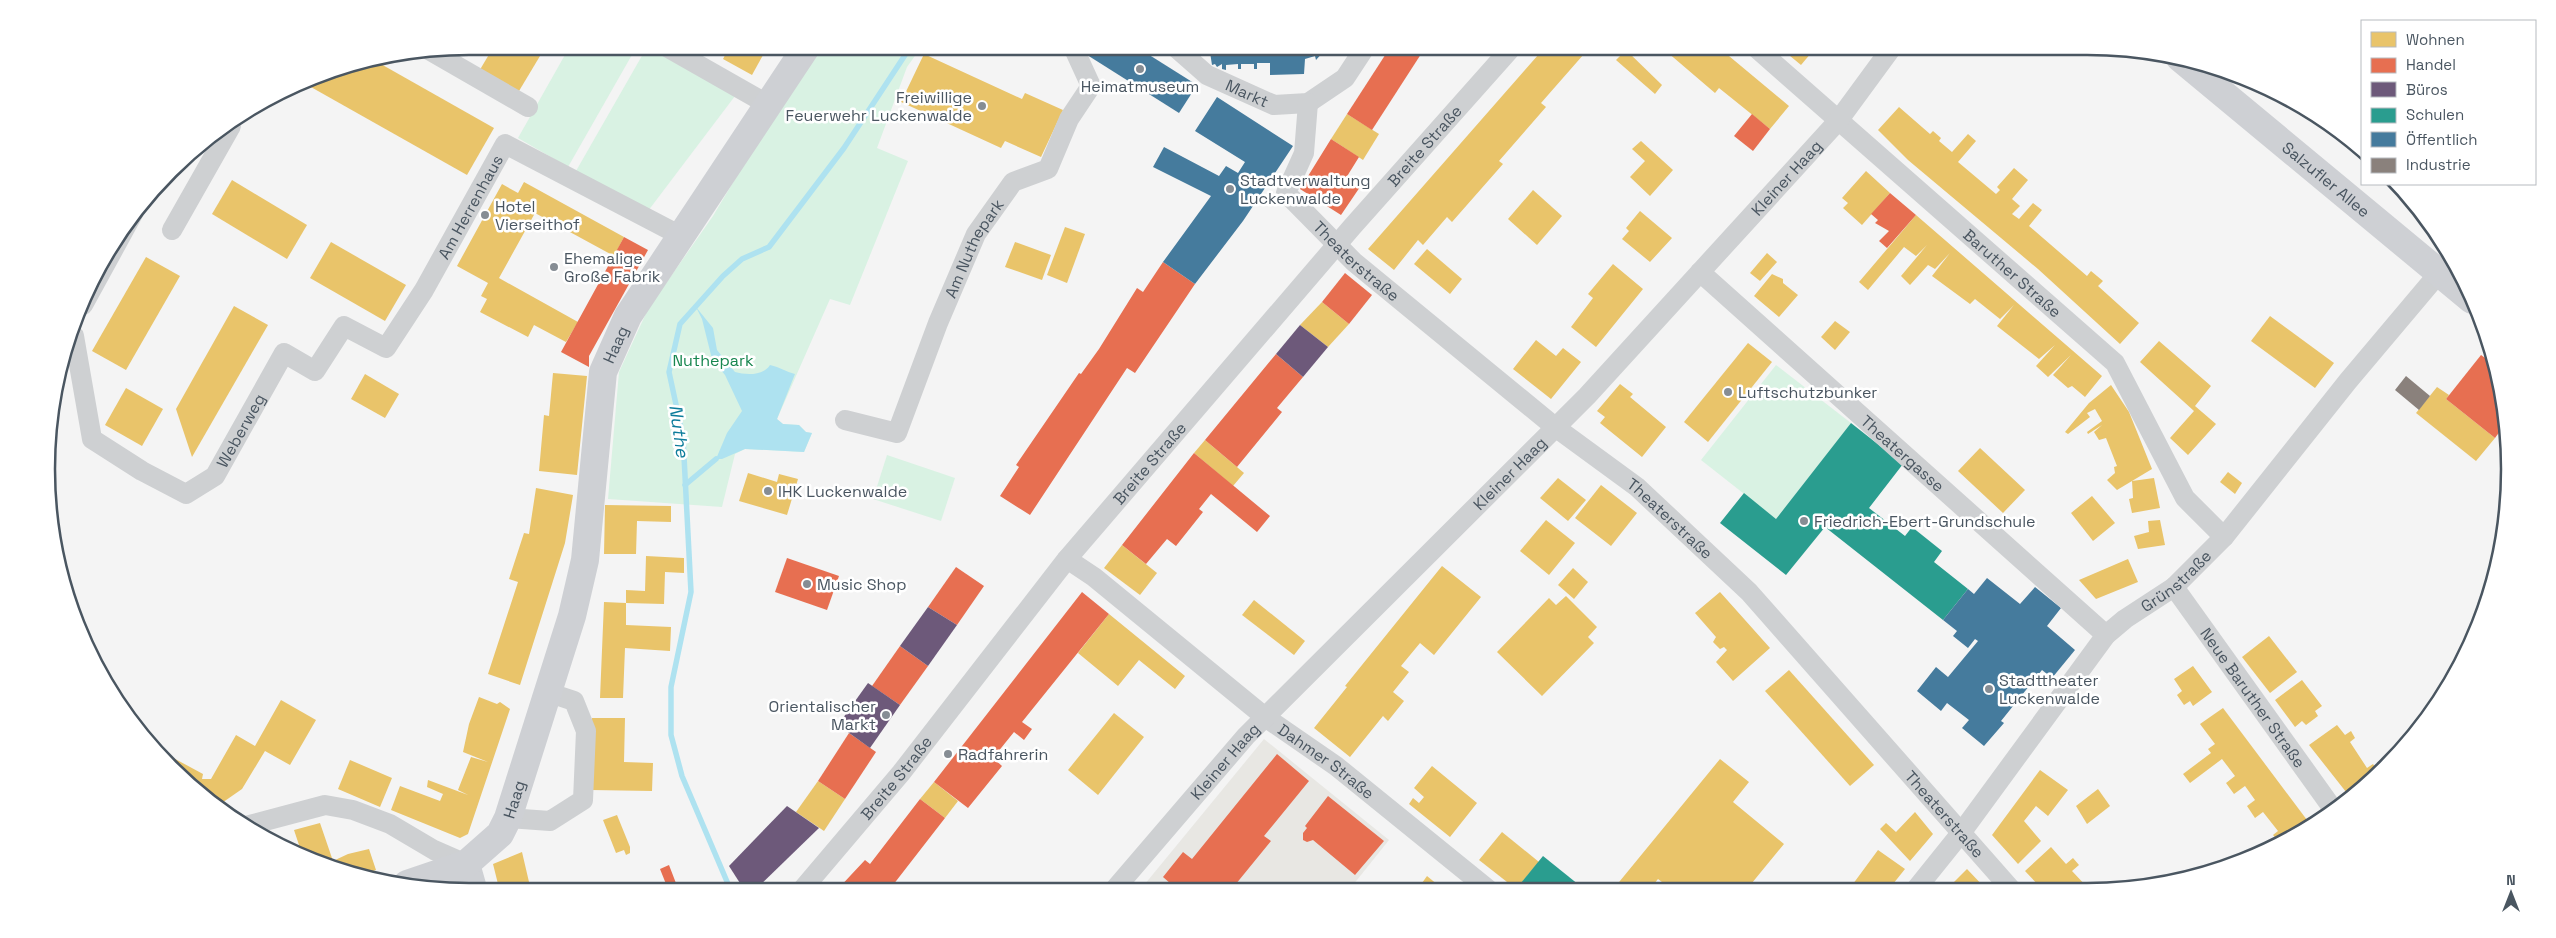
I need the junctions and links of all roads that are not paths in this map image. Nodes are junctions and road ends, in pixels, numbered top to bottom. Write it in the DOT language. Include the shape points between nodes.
graph roads {
  1 [pos="680,55"];
  2 [pos="802,55"];
  3 [pos="1077,55"];
  4 [pos="1184,55"];
  5 [pos="1360,55"];
  6 [pos="1505,55"];
  7 [pos="1764,55"];
  8 [pos="1886,55"];
  9 [pos="440,56"];
  10 [pos="2194,69"];
  11 [pos="1308,103"];
  12 [pos="767,104"];
  13 [pos="528,107"];
  14 [pos="1838,121"];
  15 [pos="226,134"];
  16 [pos="172,230"];
  17 [pos="683,237"];
  18 [pos="1336,245"];
  19 [pos="2446,266"];
  20 [pos="1700,272"];
  21 [pos="344,326"];
  22 [pos="75,342"];
  23 [pos="845,420"];
  24 [pos="1555,427"];
  25 [pos="2224,537"];
  26 [pos="1067,559"];
  27 [pos="2174,587"];
  28 [pos="2106,636"];
  29 [pos="547,692"];
  30 [pos="1265,717"];
  31 [pos="2330,804"];
  32 [pos="508,818"];
  33 [pos="255,824"];
  34 [pos="1961,833"];
  35 [pos="466,864"];
  36 [pos="420,880"];
  37 [pos="471,883"];
  38 [pos="807,883"];
  39 [pos="1120,883"];
  40 [pos="1480,883"];
  41 [pos="1921,883"];
  42 [pos="2006,883"];
  1 -- 12 [label="street"];
  2 -- 12 [label="main road, Haag"];
  3 -- 23 [label="street, Am Nuthepark" via="1091,86 1069,119 1048,169 1013,182 976,234 897,433"];
  4 -- 11 [label="street, Markt" via="1207,75 1274,105"];
  5 -- 11 [label="street" via="1345,78"];
  6 -- 18 [label="street, Breite Straße"];
  7 -- 14 [label="street, Baruther Straße"];
  8 -- 14 [label="street, Kleiner Haag"];
  9 -- 13 [label="street"];
  10 -- 19 [label="main road, Salzufler Allee"];
  11 -- 18 [label="street, Theaterstraße" via="1304,153 1286,193"];
  12 -- 17 [label="main road, Haag"];
  14 -- 20 [label="street, Kleiner Haag"];
  14 -- 25 [label="street, Baruther Straße" via="2115,363 2185,498"];
  15 -- 16 [label="street"];
  17 -- 21 [label="street, Am Herrenhaus" via="505,144 424,290 386,348"];
  17 -- 29 [label="main road, Haag" via="628,316 603,372 585,560 572,616"];
  18 -- 24 [label="street, Theaterstraße"];
  18 -- 26 [label="street, Breite Straße"];
  19 -- 25 [label="street, Grünstraße" via="2348,381"];
  20 -- 24 [label="street, Kleiner Haag"];
  20 -- 28 [label="street, Theatergasse"];
  21 -- 22 [label="street, Weberweg" via="315,371 284,352 215,476 186,494 92,439"];
  24 -- 30 [label="street, Kleiner Haag"];
  24 -- 34 [label="street, Theaterstraße" via="1637,487 1749,592"];
  25 -- 27 [label="street, Grünstraße"];
  26 -- 30 [label="street, Dahmer Straße" via="1094,577"];
  26 -- 38 [label="street, Breite Straße" via="901,773"];
  27 -- 28 [label="street, Grünstraße" via="2125,619"];
  27 -- 31 [label="street, Neue Baruther Straße"];
  28 -- 34 [label="street, Grünstraße"];
  29 -- 32 [label="main road, Haag"];
  29 -- 32 [label="street" via="574,701 586,731 583,800 550,821"];
  30 -- 39 [label="street, Kleiner Haag"];
  30 -- 40 [label="street, Dahmer Straße" via="1336,766"];
  32 -- 35 [label="main road, Haag" via="500,834"];
  33 -- 35 [label="street" via="325,805 354,810 390,824 434,850"];
  34 -- 41 [label="street, Grünstraße"];
  34 -- 42 [label="street, Theaterstraße"];
  35 -- 36 [label="main road"];
  35 -- 37 [label="main road"];
}
